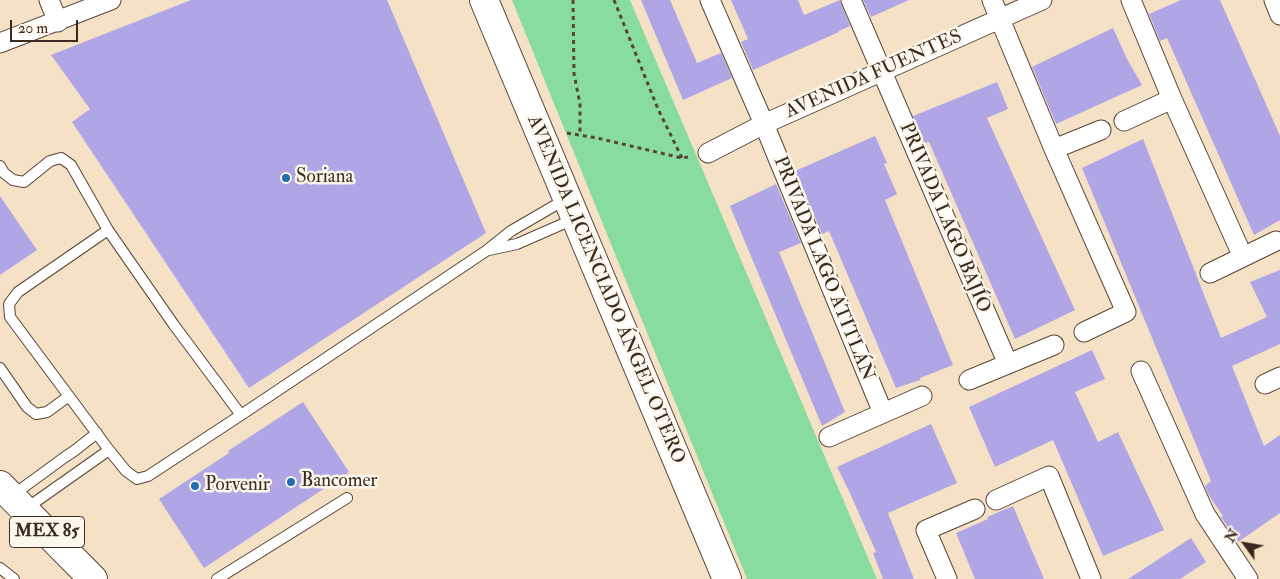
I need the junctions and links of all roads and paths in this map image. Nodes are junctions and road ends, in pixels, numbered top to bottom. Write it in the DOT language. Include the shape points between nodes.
graph roads {
  1 [pos="49,0"];
  2 [pos="111,0"];
  3 [pos="484,0"];
  4 [pos="573,0"];
  5 [pos="614,0"];
  6 [pos="710,0"];
  7 [pos="851,0"];
  8 [pos="992,0"];
  9 [pos="1042,0"];
  10 [pos="1131,0"];
  11 [pos="1274,0"];
  12 [pos="1280,15"];
  13 [pos="1000,18"];
  14 [pos="58,22"];
  15 [pos="0,43"];
  16 [pos="881,72"];
  17 [pos="1172,99"];
  18 [pos="1124,122"];
  19 [pos="764,124"];
  20 [pos="538,129"];
  21 [pos="1101,130"];
  22 [pos="580,135"];
  23 [pos="1054,148"];
  24 [pos="708,153"];
  25 [pos="682,158"];
  26 [pos="0,166"];
  27 [pos="571,209"];
  28 [pos="108,230"];
  29 [pos="1276,241"];
  30 [pos="486,251"];
  31 [pos="1243,258"];
  32 [pos="1210,273"];
  33 [pos="1084,332"];
  34 [pos="1054,345"];
  35 [pos="1008,364"];
  36 [pos="0,368"];
  37 [pos="1140,371"];
  38 [pos="968,380"];
  39 [pos="69,396"];
  40 [pos="922,396"];
  41 [pos="882,414"];
  42 [pos="241,415"];
  43 [pos="97,433"];
  44 [pos="829,437"];
  45 [pos="109,450"];
  46 [pos="12,497"];
  47 [pos="347,498"];
  48 [pos="996,500"];
  49 [pos="975,509"];
  50 [pos="0,568"];
  51 [pos="14,579"];
  52 [pos="93,579"];
  53 [pos="217,579"];
  54 [pos="727,579"];
  55 [pos="947,579"];
  56 [pos="1091,579"];
  57 [pos="1248,579"];
  1 -- 14 [label="street"];
  2 -- 14 [label="street"];
  3 -- 20 [label="main road, AVENIDA LICENCIADO ÁNGEL OTERO"];
  4 -- 22 [label="path" via="574,74 580,104"];
  5 -- 25 [label="path" via="658,109"];
  6 -- 19 [label="street, PRIVADA LAGO ATITLÁN"];
  7 -- 16 [label="street, PRIVADA LAGO BAJÍO"];
  8 -- 13 [label="street"];
  9 -- 13 [label="street, AVENIDA FUENTES"];
  10 -- 17 [label="street"];
  11 -- 12 [label="street"];
  13 -- 16 [label="street, AVENIDA FUENTES"];
  13 -- 23 [label="street"];
  14 -- 15 [label="street"];
  16 -- 19 [label="street, AVENIDA FUENTES"];
  16 -- 35 [label="street, PRIVADA LAGO BAJÍO"];
  17 -- 18 [label="street"];
  17 -- 31 [label="street"];
  19 -- 24 [label="street, AVENIDA FUENTES"];
  19 -- 41 [label="street, PRIVADA LAGO ATITLÁN"];
  20 -- 22 [label="path"];
  20 -- 27 [label="main road, AVENIDA LICENCIADO ÁNGEL OTERO"];
  21 -- 23 [label="street"];
  22 -- 25 [label="path"];
  23 -- 33 [label="street" via="1126,312"];
  24 -- 25 [label="path"];
  26 -- 28 [label="lane" via="12,180 24,182 50,161 61,158 71,165"];
  27 -- 30 [label="lane" via="511,231"];
  27 -- 30 [label="lane" via="517,244"];
  27 -- 54 [label="main road, AVENIDA LICENCIADO ÁNGEL OTERO"];
  28 -- 39 [label="lane" via="18,292 9,304 10,317"];
  28 -- 42 [label="lane"];
  29 -- 31 [label="street"];
  30 -- 42 [label="lane"];
  31 -- 32 [label="street"];
  34 -- 35 [label="street"];
  35 -- 38 [label="street"];
  36 -- 39 [label="lane" via="27,407 36,414 46,412"];
  37 -- 57 [label="street" via="1205,514"];
  39 -- 43 [label="lane"];
  40 -- 41 [label="street"];
  41 -- 44 [label="street"];
  42 -- 45 [label="lane" via="148,476 137,479"];
  43 -- 45 [label="lane"];
  43 -- 46 [label="lane"];
  45 -- 46 [label="lane"];
  46 -- 52 [label="main road, MEX 85"];
  47 -- 53 [label="lane"];
  48 -- 56 [label="street" via="1048,476"];
  49 -- 55 [label="street" via="926,530"];
  50 -- 51 [label="lane"];
}
